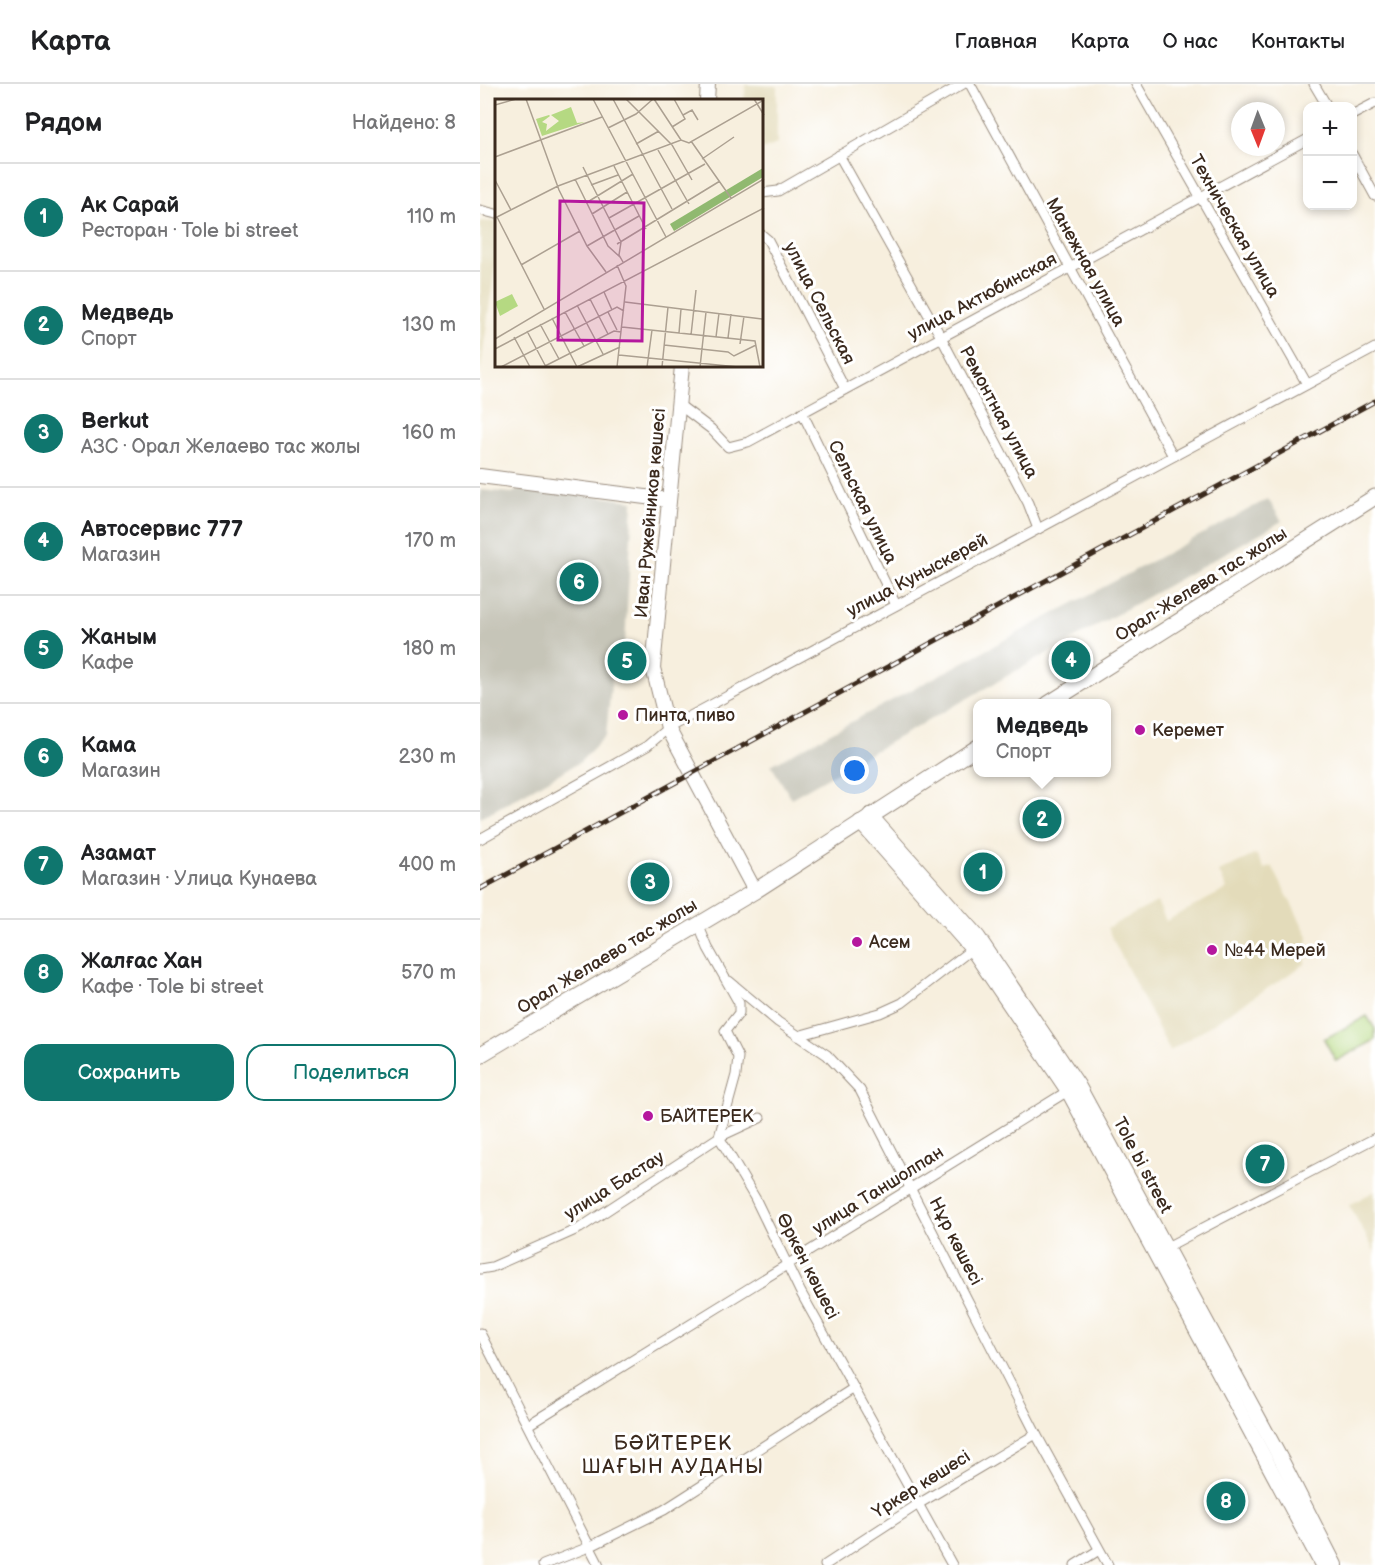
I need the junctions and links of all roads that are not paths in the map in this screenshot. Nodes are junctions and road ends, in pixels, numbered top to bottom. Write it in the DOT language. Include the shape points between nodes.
graph roads {
  1 [pos="708,84"];
  2 [pos="963,84"];
  3 [pos="970,84"];
  4 [pos="1136,84"];
  5 [pos="1314,84"];
  6 [pos="706,99"];
  7 [pos="1324,102"];
  8 [pos="1375,102"];
  9 [pos="1357,113"];
  10 [pos="1303,142"];
  11 [pos="839,155"];
  12 [pos="1354,156"];
  13 [pos="764,193"];
  14 [pos="1375,196"];
  15 [pos="1199,197"];
  16 [pos="480,210"];
  17 [pos="495,214"];
  18 [pos="764,237"];
  19 [pos="1069,268"];
  20 [pos="941,337"];
  21 [pos="1375,348"];
  22 [pos="682,368"];
  23 [pos="1307,384"];
  24 [pos="845,389"];
  25 [pos="678,404"];
  26 [pos="802,412"];
  27 [pos="1173,456"];
  28 [pos="480,476"];
  29 [pos="1375,497"];
  30 [pos="669,500"];
  31 [pos="1038,529"];
  32 [pos="896,605"];
  33 [pos="1056,699"];
  34 [pos="668,728"];
  35 [pos="973,750"];
  36 [pos="865,818"];
  37 [pos="480,839"];
  38 [pos="755,891"];
  39 [pos="698,924"];
  40 [pos="972,950"];
  41 [pos="722,976"];
  42 [pos="798,1036"];
  43 [pos="480,1055"];
  44 [pos="1073,1088"];
  45 [pos="760,1118"];
  46 [pos="719,1137"];
  47 [pos="1375,1137"];
  48 [pos="910,1190"];
  49 [pos="1161,1250"];
  50 [pos="787,1267"];
  51 [pos="480,1269"];
  52 [pos="480,1333"];
  53 [pos="854,1388"];
  54 [pos="528,1425"];
  55 [pos="1036,1434"];
  56 [pos="920,1503"];
  57 [pos="589,1547"];
  58 [pos="1099,1550"];
  59 [pos="543,1565"];
  60 [pos="599,1565"];
  61 [pos="825,1565"];
  62 [pos="952,1565"];
  63 [pos="1075,1565"];
  64 [pos="1108,1565"];
  65 [pos="1322,1565"];
  66 [pos="1335,1565"];
  1 -- 6 [label="main road"];
  2 -- 11 [label="street"];
  3 -- 19 [label="street, Манежная улица"];
  4 -- 15 [label="street, Техническая улица"];
  5 -- 7 [label="street"];
  8 -- 9 [label="street"];
  10 -- 15 [label="street, улица Актюбинская"];
  11 -- 13 [label="street" via="778,191"];
  11 -- 20 [label="street, Ремонтная улица"];
  12 -- 14 [label="street"];
  15 -- 19 [label="street, улица Актюбинская"];
  15 -- 23 [label="street, Техническая улица"];
  16 -- 17 [label="street"];
  18 -- 24 [label="street, улица Сельская"];
  19 -- 20 [label="street, улица Актюбинская"];
  19 -- 27 [label="street, Манежная улица"];
  20 -- 24 [label="street, улица Актюбинская"];
  20 -- 31 [label="street, Ремонтная улица"];
  21 -- 23 [label="street, улица Куныскерей"];
  22 -- 25 [label="main road, Иван Ружейников көшесі"];
  23 -- 27 [label="street, улица Куныскерей"];
  24 -- 26 [label="street, улица Актюбинская"];
  25 -- 26 [label="street, улица Актюбинская" via="728,447 748,442"];
  25 -- 30 [label="main road, Иван Ружейников көшесі"];
  26 -- 32 [label="street, Сельская улица"];
  27 -- 31 [label="street, улица Куныскерей"];
  28 -- 30 [label="main road"];
  29 -- 33 [label="main road, Орал-Желева тас жолы"];
  30 -- 34 [label="main road, Иван Ружейников көшесі" via="653,668"];
  31 -- 32 [label="street, улица Куныскерей"];
  32 -- 34 [label="street, улица Куныскерей"];
  34 -- 37 [label="street, улица Куныскерей" via="647,746"];
  34 -- 38 [label="main road, Иван Ружейников көшесі"];
  35 -- 36 [label="main road"];
  36 -- 38 [label="main road, Орал Желаево тас жолы"];
  36 -- 40 [label="main road, Tole bi street"];
  36 -- 44 [label="main road, Tole bi street" via="978,937"];
  38 -- 39 [label="main road, Орал Желаево тас жолы"];
  39 -- 41 [label="street"];
  39 -- 43 [label="main road, Орал Желаево тас жолы"];
  40 -- 42 [label="street" via="902,1003"];
  40 -- 44 [label="main road, Tole bi street"];
  41 -- 42 [label="street, Нұр көшесі"];
  41 -- 46 [label="street" via="739,1003 739,1013 725,1031 738,1057"];
  42 -- 48 [label="street, Нұр көшесі" via="827,1054 860,1090"];
  44 -- 48 [label="street, улица Таншолпан"];
  44 -- 49 [label="main road, Tole bi street"];
  45 -- 46 [label="street, улица Бастау"];
  46 -- 50 [label="street, Өркен көшесі" via="755,1198"];
  46 -- 51 [label="street, улица Бастау" via="580,1228"];
  47 -- 49 [label="street"];
  48 -- 50 [label="street, улица Таншолпан"];
  48 -- 55 [label="street, Нұр көшесі"];
  49 -- 65 [label="main road, Tole bi street"];
  49 -- 66 [label="main road, Tole bi street"];
  50 -- 53 [label="street, Өркен көшесі"];
  50 -- 54 [label="street, улица Таншолпан"];
  52 -- 54 [label="street"];
  53 -- 56 [label="street, Өркен көшесі"];
  53 -- 57 [label="street" via="664,1510"];
  54 -- 57 [label="street"];
  55 -- 56 [label="street, Үркер көшесі"];
  55 -- 58 [label="street, Нұр көшесі"];
  56 -- 61 [label="street, Үркер көшесі"];
  56 -- 62 [label="street, Өркен көшесі"];
  57 -- 59 [label="street"];
  57 -- 60 [label="street"];
  58 -- 63 [label="street"];
  58 -- 64 [label="street, Нұр көшесі"];
}
